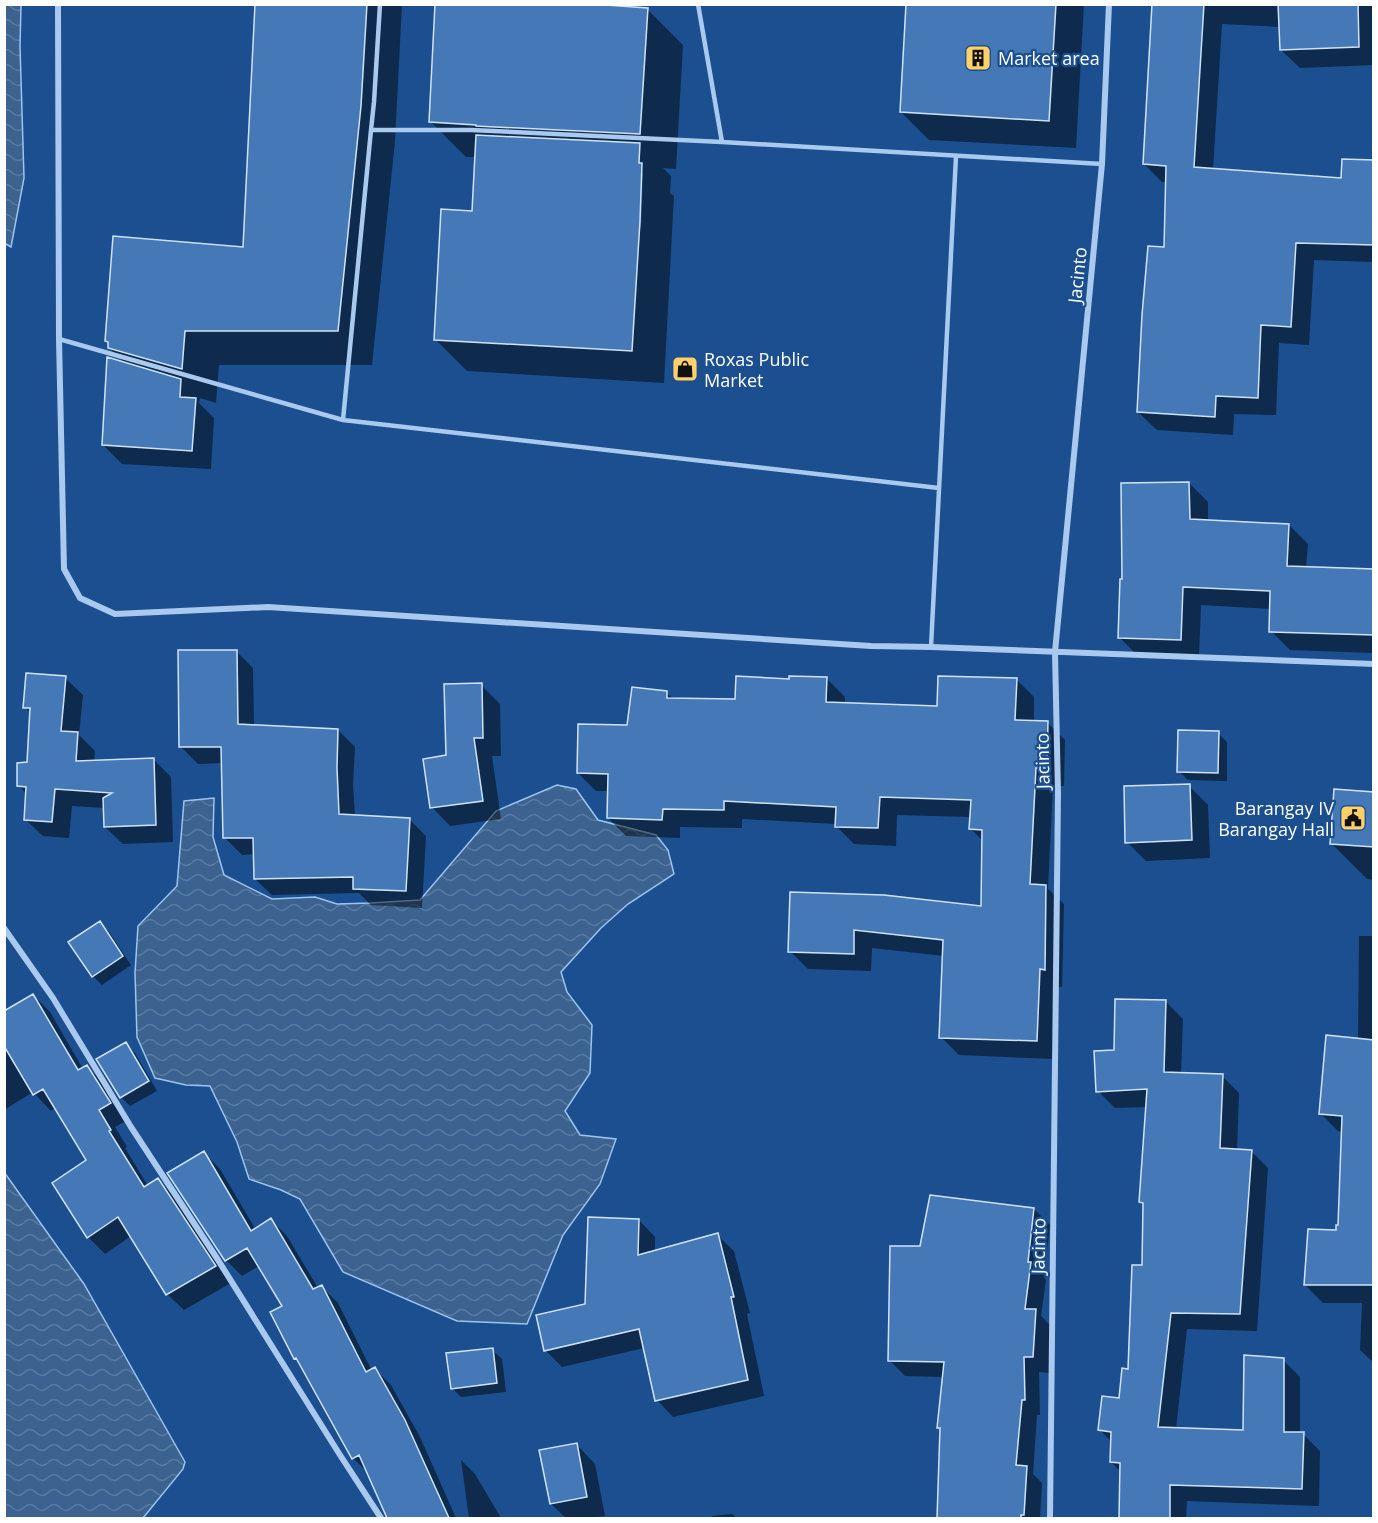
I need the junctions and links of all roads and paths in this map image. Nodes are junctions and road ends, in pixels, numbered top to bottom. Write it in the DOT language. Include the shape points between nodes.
graph roads {
  1 [pos="58,4"];
  2 [pos="380,4"];
  3 [pos="698,4"];
  4 [pos="1109,4"];
  5 [pos="371,130"];
  6 [pos="722,142"];
  7 [pos="956,156"];
  8 [pos="1102,164"];
  9 [pos="59,339"];
  10 [pos="343,420"];
  11 [pos="939,488"];
  12 [pos="930,647"];
  13 [pos="1055,652"];
  14 [pos="1374,664"];
  15 [pos="4,928"];
  16 [pos="381,1518"];
  17 [pos="1050,1518"];
  1 -- 9 [label="street"];
  2 -- 5 [label="lane"];
  3 -- 6 [label="lane"];
  4 -- 8 [label="street, Jacinto"];
  5 -- 6 [label="lane" via="471,130"];
  5 -- 10 [label="lane"];
  6 -- 7 [label="lane"];
  7 -- 8 [label="lane"];
  7 -- 11 [label="lane"];
  8 -- 13 [label="street, Jacinto"];
  9 -- 10 [label="lane"];
  9 -- 12 [label="street" via="64,569 80,598 115,614 268,607"];
  10 -- 11 [label="lane"];
  11 -- 12 [label="lane"];
  12 -- 13 [label="street"];
  13 -- 14 [label="street"];
  13 -- 17 [label="street, Jacinto" via="1058,805"];
  15 -- 16 [label="street" via="53,999"];
}
